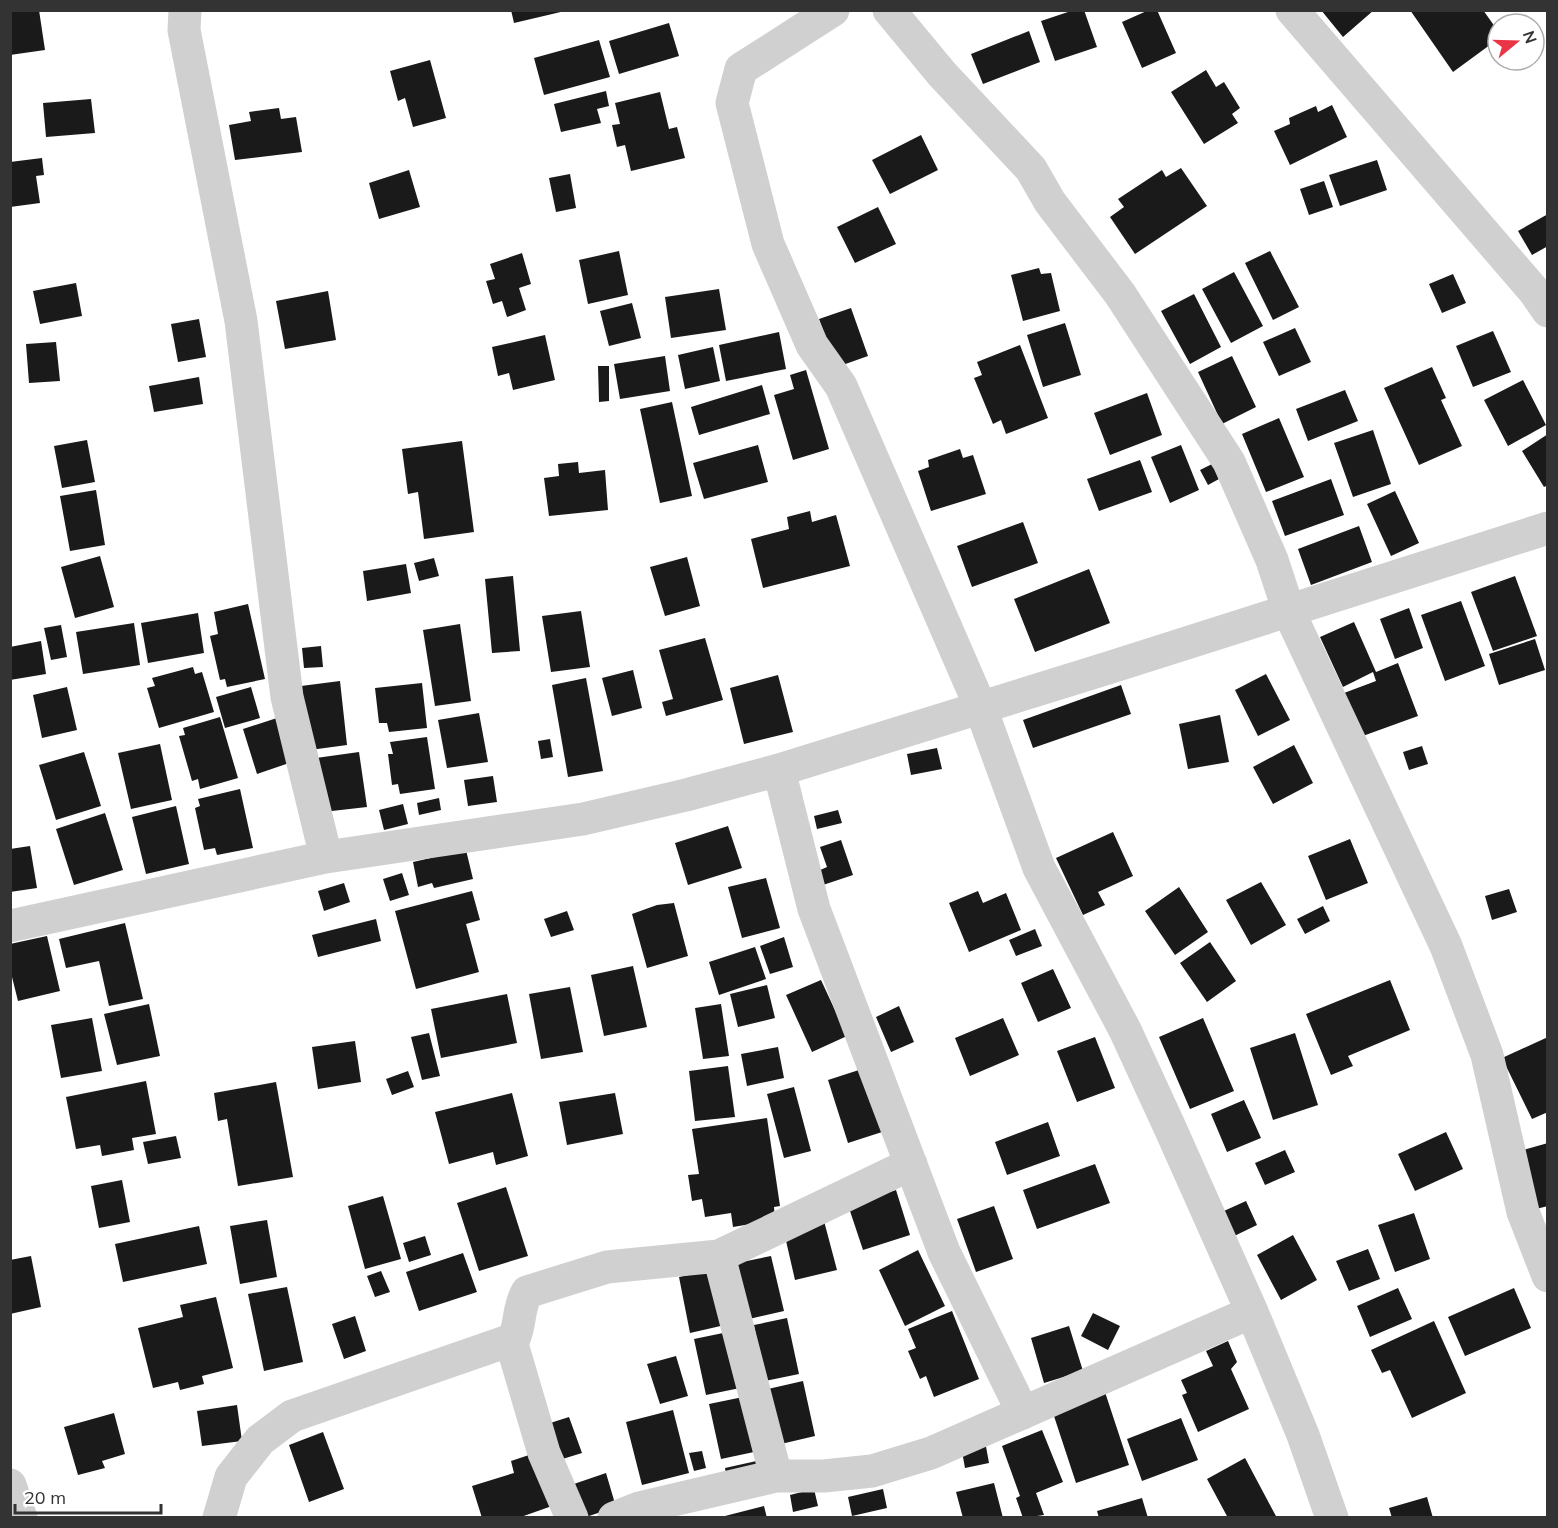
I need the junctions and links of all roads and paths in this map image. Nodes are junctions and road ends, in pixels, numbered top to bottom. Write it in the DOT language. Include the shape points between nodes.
graph roads {
  1 [pos="185,10"];
  2 [pos="833,10"];
  3 [pos="889,10"];
  4 [pos="1292,10"];
  5 [pos="1548,311"];
  6 [pos="1548,528"];
  7 [pos="1289,612"];
  8 [pos="980,706"];
  9 [pos="779,770"];
  10 [pos="326,857"];
  11 [pos="10,926"];
  12 [pos="911,1164"];
  13 [pos="719,1256"];
  14 [pos="1548,1276"];
  15 [pos="1252,1312"];
  16 [pos="511,1341"];
  17 [pos="1023,1413"];
  18 [pos="776,1476"];
  19 [pos="10,1485"];
  20 [pos="21,1518"];
  21 [pos="219,1518"];
  22 [pos="572,1518"];
  23 [pos="614,1518"];
  24 [pos="1332,1518"];
  1 -- 10 [label="street" via="184,30 241,321 287,697"];
  2 -- 8 [label="street" via="741,69 732,103 768,244 812,345 840,386"];
  3 -- 7 [label="street" via="1031,170 1050,202 1120,294 1229,462 1272,560"];
  4 -- 5 [label="street"];
  6 -- 7 [label="street"];
  7 -- 8 [label="street"];
  7 -- 14 [label="street" via="1446,946 1487,1055 1523,1212"];
  8 -- 9 [label="street"];
  8 -- 15 [label="street" via="1039,868 1125,1030"];
  9 -- 10 [label="street" via="583,819"];
  9 -- 12 [label="street" via="814,909"];
  10 -- 11 [label="street"];
  12 -- 13 [label="street"];
  12 -- 17 [label="street" via="944,1251"];
  13 -- 16 [label="street" via="607,1267 527,1292 519,1307 520,1324"];
  13 -- 18 [label="street"];
  15 -- 17 [label="street"];
  15 -- 24 [label="street" via="1303,1435"];
  16 -- 21 [label="street" via="292,1416 260,1440 231,1477"];
  16 -- 22 [label="street" via="544,1453"];
  17 -- 18 [label="street" via="931,1453 872,1471"];
  18 -- 23 [label="street" via="639,1508"];
  19 -- 20 [label="street"];
}
